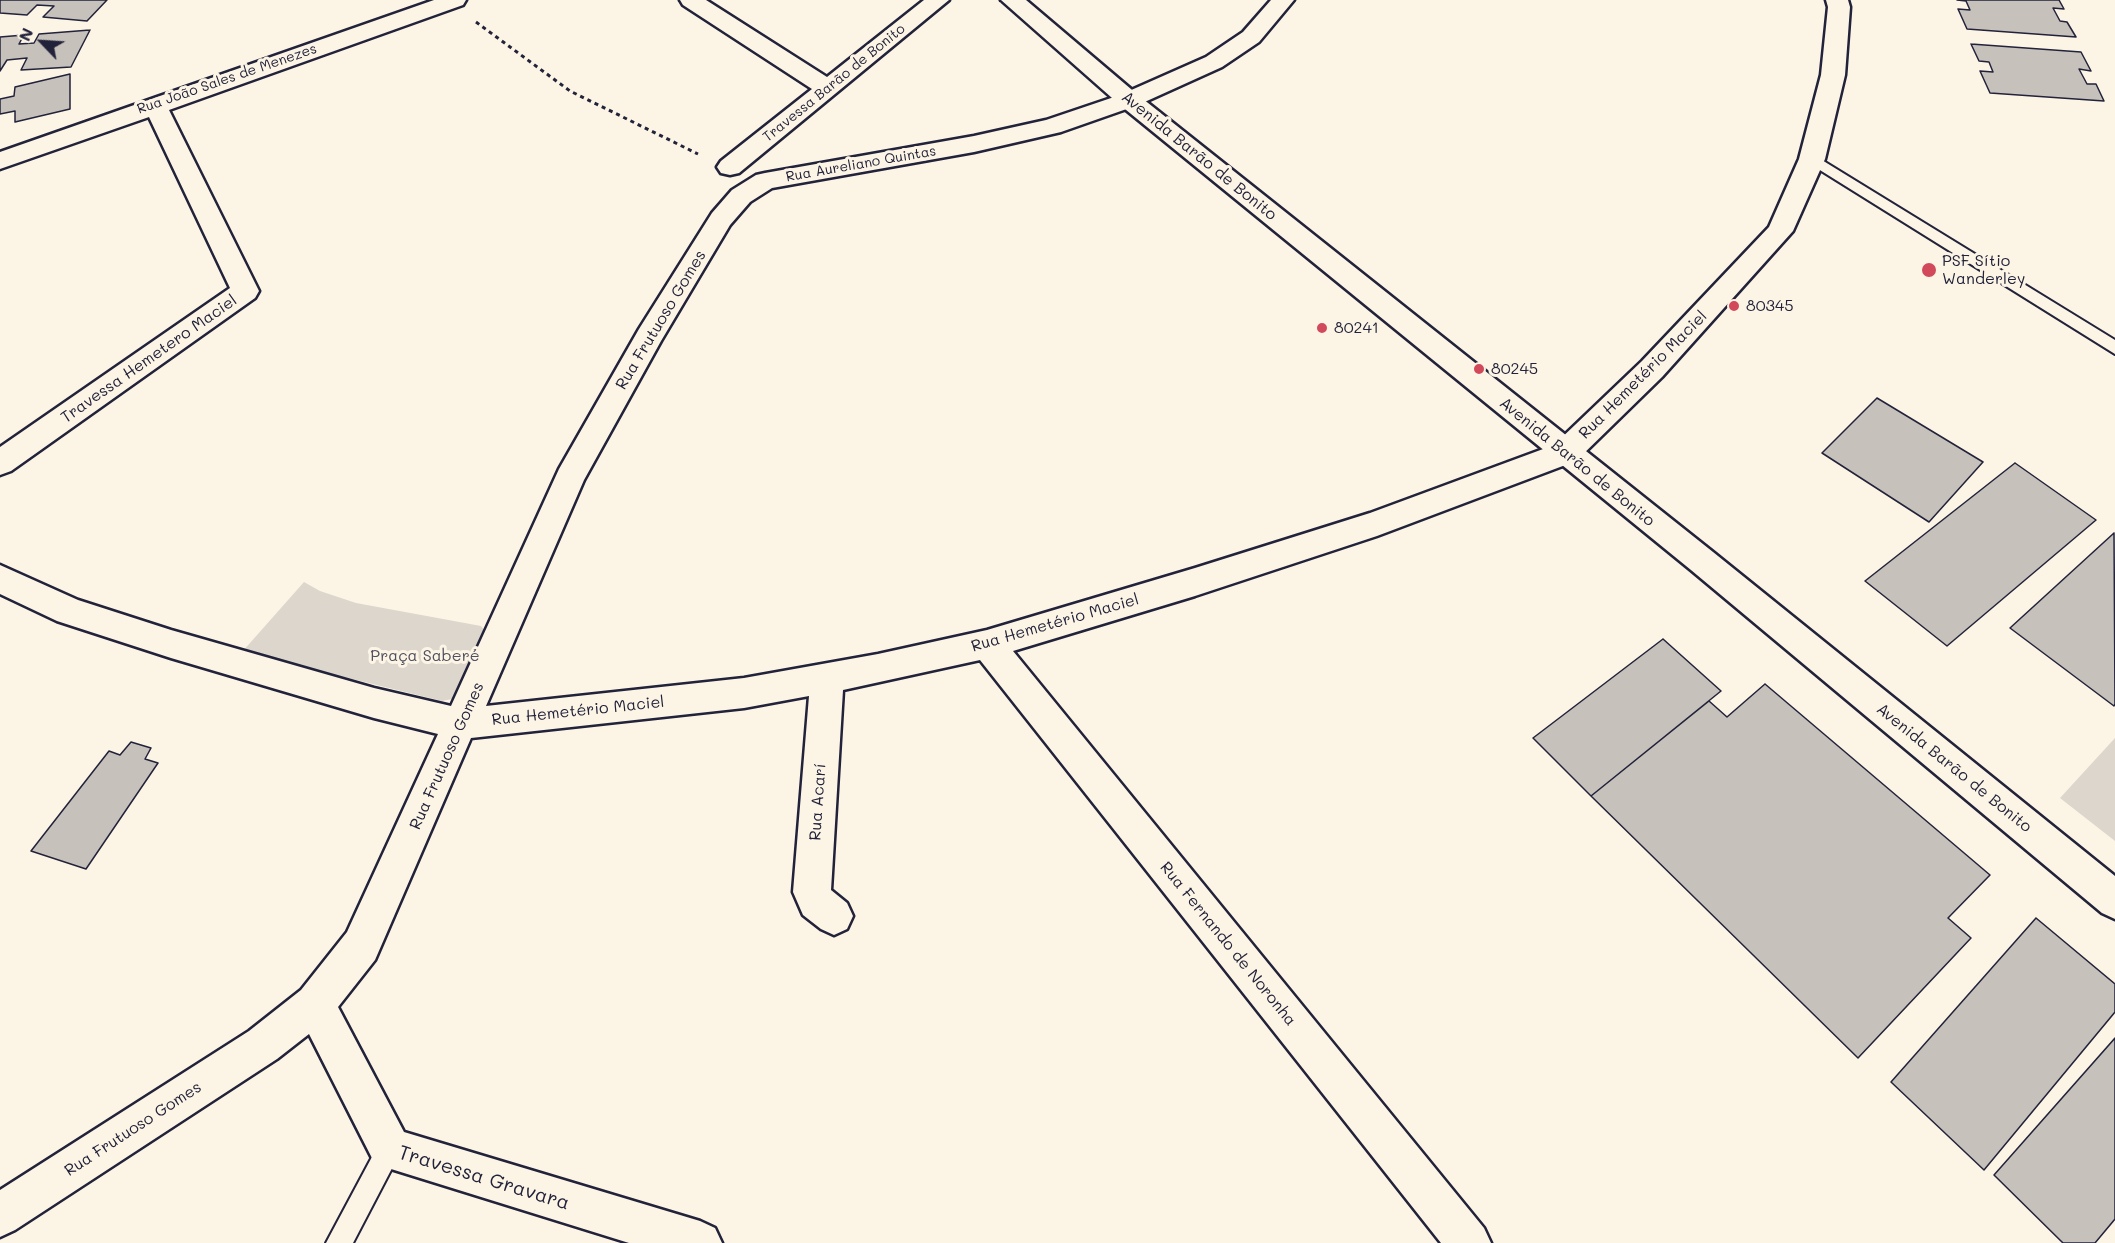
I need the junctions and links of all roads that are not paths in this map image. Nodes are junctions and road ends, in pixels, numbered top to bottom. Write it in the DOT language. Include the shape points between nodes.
graph roads {
  1 [pos="691,0"];
  2 [pos="938,0"];
  3 [pos="1012,0"];
  4 [pos="1283,0"];
  5 [pos="1837,0"];
  6 [pos="452,1"];
  7 [pos="828,88"];
  8 [pos="1129,100"];
  9 [pos="155,105"];
  10 [pos="1812,159"];
  11 [pos="0,161"];
  12 [pos="730,167"];
  13 [pos="765,181"];
  14 [pos="2115,348"];
  15 [pos="1565,453"];
  16 [pos="0,463"];
  17 [pos="0,579"];
  18 [pos="987,644"];
  19 [pos="827,678"];
  20 [pos="460,724"];
  21 [pos="2115,900"];
  22 [pos="834,916"];
  23 [pos="315,1004"];
  24 [pos="390,1149"];
  25 [pos="0,1215"];
  26 [pos="339,1243"];
  27 [pos="700,1243"];
  28 [pos="1469,1243"];
  1 -- 7 [label="street"];
  2 -- 7 [label="street, Travessa Barão de Bonito"];
  3 -- 8 [label="street, Avenida Barão de Bonito"];
  4 -- 8 [label="street, Rua Aureliano Quintas" via="1251,37 1214,62"];
  5 -- 10 [label="street, Rua Hemetério Maciel" via="1833,75"];
  6 -- 9 [label="street, Rua João Sales de Menezes"];
  7 -- 12 [label="street, Travessa Barão de Bonito"];
  8 -- 13 [label="street, Rua Aureliano Quintas" via="1052,126 985,141"];
  8 -- 15 [label="street, Avenida Barão de Bonito"];
  9 -- 11 [label="street, Rua João Sales de Menezes"];
  9 -- 16 [label="street, Travessa Hemetero Maciel" via="246,291"];
  10 -- 14 [label="lane"];
  10 -- 15 [label="street, Rua Hemetério Maciel" via="1780,231 1652,369"];
  13 -- 20 [label="street, Rua Frutuoso Gomes" via="741,196 721,219 643,346 570,478"];
  15 -- 18 [label="street, Rua Hemetério Maciel" via="1377,523"];
  15 -- 21 [label="street, Avenida Barão de Bonito"];
  17 -- 20 [label="street, Rua Hemetério Maciel" via="69,611 171,644"];
  18 -- 19 [label="street, Rua Hemetério Maciel"];
  18 -- 28 [label="street, Rua Fernando de Noronha"];
  19 -- 20 [label="street, Rua Hemetério Maciel" via="744,693"];
  19 -- 22 [label="street, Rua Acarí" via="812,892 816,902"];
  20 -- 23 [label="street, Rua Frutuoso Gomes" via="361,946"];
  23 -- 24 [label="street, Travessa Gravara"];
  23 -- 25 [label="street, Rua Frutuoso Gomes" via="263,1045"];
  24 -- 26 [label="lane"];
  24 -- 27 [label="street, Travessa Gravara"];
}
